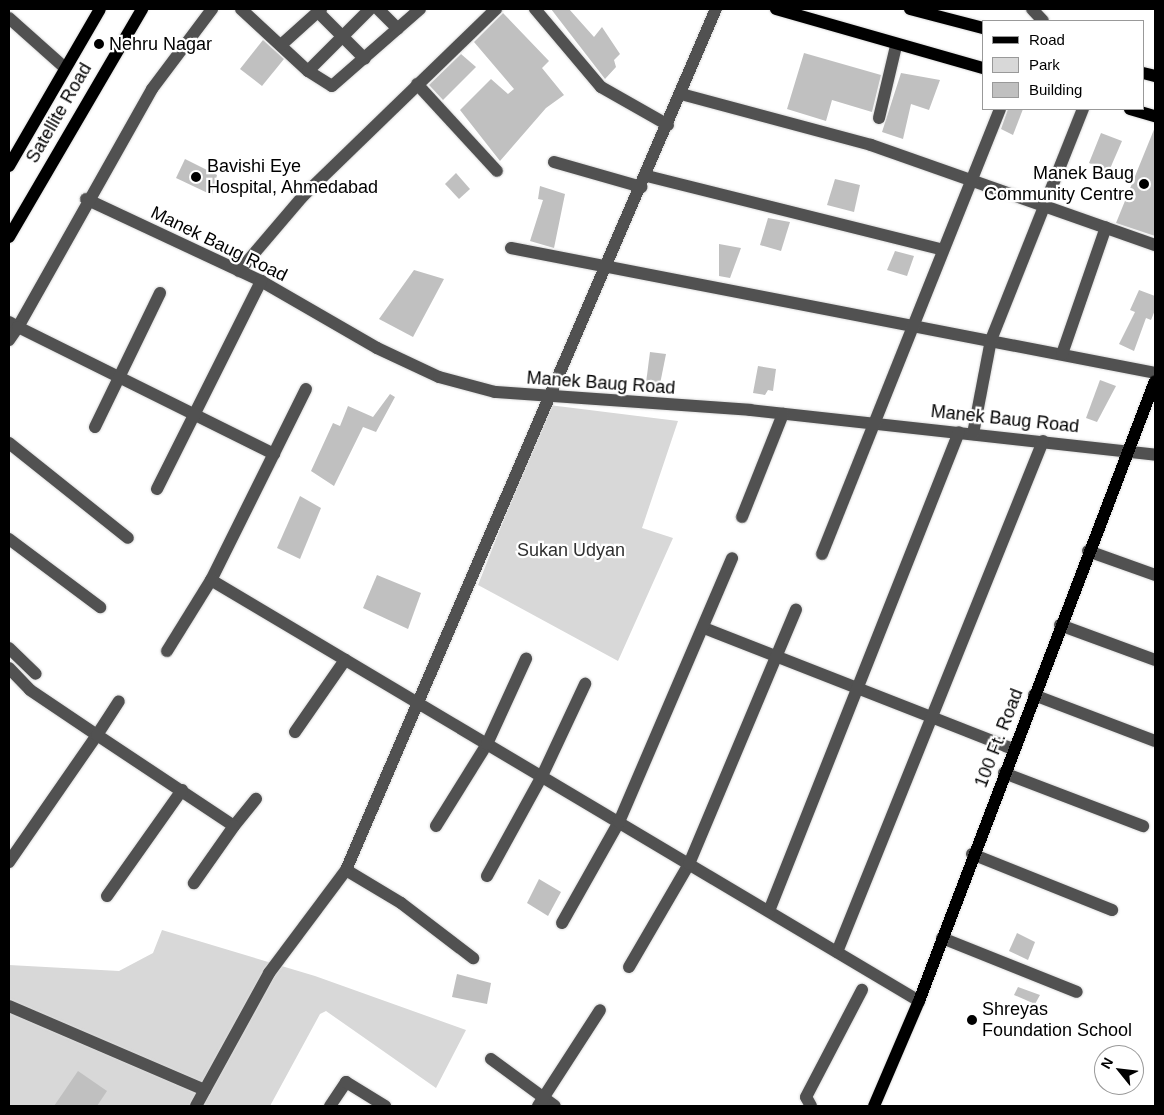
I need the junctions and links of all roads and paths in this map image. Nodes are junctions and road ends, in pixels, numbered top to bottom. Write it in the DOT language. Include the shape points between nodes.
graph roads {
  1 [pos="100,9"];
  2 [pos="142,9"];
  3 [pos="212,9"];
  4 [pos="241,9"];
  5 [pos="370,9"];
  6 [pos="378,9"];
  7 [pos="420,9"];
  8 [pos="496,9"];
  9 [pos="535,9"];
  10 [pos="716,9"];
  11 [pos="776,9"];
  12 [pos="910,9"];
  13 [pos="1032,9"];
  14 [pos="319,10"];
  15 [pos="9,18"];
  16 [pos="1042,20"];
  17 [pos="982,28"];
  18 [pos="398,29"];
  19 [pos="342,36"];
  20 [pos="281,45"];
  21 [pos="896,46"];
  22 [pos="365,59"];
  23 [pos="64,67"];
  24 [pos="982,68"];
  25 [pos="308,71"];
  26 [pos="417,84"];
  27 [pos="681,94"];
  28 [pos="1000,110"];
  29 [pos="1083,110"];
  30 [pos="1134,110"];
  31 [pos="1155,116"];
  32 [pos="879,118"];
  33 [pos="668,125"];
  34 [pos="554,162"];
  35 [pos="9,164"];
  36 [pos="497,171"];
  37 [pos="972,178"];
  38 [pos="645,181"];
  39 [pos="86,199"];
  40 [pos="1045,204"];
  41 [pos="1106,227"];
  42 [pos="9,238"];
  43 [pos="1155,245"];
  44 [pos="511,248"];
  45 [pos="943,250"];
  46 [pos="606,267"];
  47 [pos="239,271"];
  48 [pos="261,281"];
  49 [pos="160,294"];
  50 [pos="13,324"];
  51 [pos="913,324"];
  52 [pos="9,340"];
  53 [pos="991,340"];
  54 [pos="1062,354"];
  55 [pos="1155,373"];
  56 [pos="118,377"];
  57 [pos="1155,381"];
  58 [pos="306,389"];
  59 [pos="546,398"];
  60 [pos="193,413"];
  61 [pos="782,414"];
  62 [pos="873,422"];
  63 [pos="94,427"];
  64 [pos="959,432"];
  65 [pos="973,434"];
  66 [pos="1042,441"];
  67 [pos="9,443"];
  68 [pos="1128,450"];
  69 [pos="274,454"];
  70 [pos="1155,455"];
  71 [pos="157,488"];
  72 [pos="742,517"];
  73 [pos="128,538"];
  74 [pos="9,539"];
  75 [pos="1088,551"];
  76 [pos="822,554"];
  77 [pos="732,558"];
  78 [pos="1155,575"];
  79 [pos="211,580"];
  80 [pos="100,607"];
  81 [pos="796,610"];
  82 [pos="1060,625"];
  83 [pos="704,628"];
  84 [pos="9,648"];
  85 [pos="167,651"];
  86 [pos="778,657"];
  87 [pos="526,658"];
  88 [pos="345,660"];
  89 [pos="1155,660"];
  90 [pos="9,668"];
  91 [pos="36,674"];
  92 [pos="585,684"];
  93 [pos="857,688"];
  94 [pos="1034,695"];
  95 [pos="119,701"];
  96 [pos="418,704"];
  97 [pos="931,718"];
  98 [pos="294,732"];
  99 [pos="97,734"];
  100 [pos="1155,741"];
  101 [pos="487,744"];
  102 [pos="1013,749"];
  103 [pos="1004,773"];
  104 [pos="542,776"];
  105 [pos="182,790"];
  106 [pos="256,799"];
  107 [pos="619,822"];
  108 [pos="234,826"];
  109 [pos="436,826"];
  110 [pos="1143,826"];
  111 [pos="972,854"];
  112 [pos="9,862"];
  113 [pos="689,864"];
  114 [pos="346,870"];
  115 [pos="486,876"];
  116 [pos="194,883"];
  117 [pos="107,896"];
  118 [pos="1112,910"];
  119 [pos="769,911"];
  120 [pos="562,923"];
  121 [pos="942,938"];
  122 [pos="837,952"];
  123 [pos="473,958"];
  124 [pos="629,967"];
  125 [pos="862,990"];
  126 [pos="1077,992"];
  127 [pos="919,1001"];
  128 [pos="9,1006"];
  129 [pos="600,1010"];
  130 [pos="492,1059"];
  131 [pos="205,1090"];
  132 [pos="540,1102"];
  133 [pos="196,1106"];
  134 [pos="330,1106"];
  135 [pos="385,1106"];
  136 [pos="555,1106"];
  137 [pos="811,1106"];
  138 [pos="874,1106"];
  1 -- 23 [label="main road, Satellite Road"];
  2 -- 42 [label="main road, Satellite Road"];
  3 -- 39 [label="street" via="152,89"];
  4 -- 20 [label="street"];
  5 -- 19 [label="street"];
  6 -- 18 [label="street"];
  7 -- 18 [label="street"];
  8 -- 26 [label="street"];
  9 -- 33 [label="street" via="601,87"];
  10 -- 27 [label="street"];
  11 -- 21 [label="main road"];
  12 -- 17 [label="main road"];
  13 -- 16 [label="street"];
  14 -- 19 [label="street"];
  14 -- 20 [label="street"];
  15 -- 23 [label="street"];
  18 -- 22 [label="street"];
  19 -- 22 [label="street"];
  19 -- 25 [label="street"];
  20 -- 25 [label="street"];
  21 -- 24 [label="main road"];
  21 -- 32 [label="street"];
  22 -- 25 [label="street" via="336,85"];
  23 -- 35 [label="main road, Satellite Road"];
  26 -- 36 [label="street"];
  26 -- 47 [label="street" via="303,196"];
  27 -- 33 [label="street"];
  27 -- 37 [label="street"];
  28 -- 37 [label="street"];
  29 -- 40 [label="street"];
  30 -- 31 [label="main road"];
  33 -- 38 [label="street"];
  34 -- 38 [label="street"];
  37 -- 40 [label="street"];
  37 -- 45 [label="street"];
  38 -- 45 [label="street"];
  38 -- 46 [label="street"];
  39 -- 47 [label="street, Manek Baug Road"];
  39 -- 50 [label="street"];
  40 -- 41 [label="street"];
  40 -- 53 [label="street"];
  41 -- 43 [label="street"];
  41 -- 54 [label="street"];
  44 -- 46 [label="street"];
  45 -- 51 [label="street"];
  46 -- 51 [label="street"];
  46 -- 59 [label="street"];
  47 -- 48 [label="street, Manek Baug Road"];
  48 -- 59 [label="street, Manek Baug Road" via="377,348 439,377 495,392"];
  48 -- 60 [label="street"];
  49 -- 56 [label="street"];
  50 -- 52 [label="street"];
  50 -- 56 [label="street"];
  51 -- 53 [label="street"];
  51 -- 62 [label="street"];
  53 -- 54 [label="street"];
  53 -- 65 [label="street"];
  54 -- 55 [label="street"];
  56 -- 60 [label="street"];
  56 -- 63 [label="street"];
  57 -- 68 [label="main road, 100 Ft. Road"];
  58 -- 69 [label="street"];
  59 -- 61 [label="street, Manek Baug Road"];
  59 -- 96 [label="street" via="489,545"];
  60 -- 69 [label="street"];
  60 -- 71 [label="street"];
  61 -- 62 [label="street, Manek Baug Road"];
  61 -- 72 [label="street"];
  62 -- 64 [label="street, Manek Baug Road"];
  62 -- 76 [label="street"];
  64 -- 65 [label="street, Manek Baug Road"];
  64 -- 93 [label="street"];
  65 -- 66 [label="street, Manek Baug Road"];
  66 -- 68 [label="street, Manek Baug Road"];
  66 -- 97 [label="street"];
  67 -- 73 [label="street"];
  68 -- 70 [label="street, Manek Baug Road"];
  68 -- 75 [label="main road, 100 Ft. Road"];
  69 -- 79 [label="street"];
  74 -- 80 [label="street"];
  75 -- 78 [label="street"];
  75 -- 82 [label="main road, 100 Ft. Road"];
  77 -- 83 [label="street"];
  79 -- 85 [label="street"];
  79 -- 88 [label="street"];
  81 -- 86 [label="street"];
  82 -- 89 [label="street"];
  82 -- 94 [label="main road, 100 Ft. Road"];
  83 -- 86 [label="street"];
  83 -- 107 [label="street"];
  84 -- 91 [label="street"];
  86 -- 93 [label="street"];
  86 -- 113 [label="street"];
  87 -- 101 [label="street"];
  88 -- 96 [label="street"];
  88 -- 98 [label="street"];
  90 -- 99 [label="street" via="30,690"];
  92 -- 104 [label="street"];
  93 -- 97 [label="street"];
  93 -- 119 [label="street"];
  94 -- 100 [label="street"];
  94 -- 102 [label="main road, 100 Ft. Road"];
  95 -- 99 [label="street"];
  96 -- 101 [label="street"];
  96 -- 114 [label="street"];
  97 -- 102 [label="street"];
  97 -- 122 [label="street"];
  99 -- 105 [label="street"];
  99 -- 112 [label="street"];
  101 -- 104 [label="street"];
  101 -- 109 [label="street"];
  102 -- 103 [label="main road, 100 Ft. Road"];
  103 -- 110 [label="street"];
  103 -- 111 [label="main road, 100 Ft. Road"];
  104 -- 107 [label="street"];
  104 -- 115 [label="street"];
  105 -- 108 [label="street"];
  105 -- 117 [label="street"];
  106 -- 108 [label="street"];
  107 -- 113 [label="street"];
  107 -- 120 [label="street"];
  108 -- 116 [label="street"];
  111 -- 118 [label="street"];
  111 -- 121 [label="main road, 100 Ft. Road"];
  113 -- 119 [label="street"];
  113 -- 124 [label="street"];
  114 -- 123 [label="street" via="401,903"];
  114 -- 131 [label="street" via="269,973"];
  119 -- 122 [label="street"];
  121 -- 126 [label="street"];
  121 -- 127 [label="main road, 100 Ft. Road"];
  122 -- 127 [label="street"];
  125 -- 137 [label="street" via="806,1098"];
  127 -- 138 [label="main road, 100 Ft. Road"];
  128 -- 131 [label="street"];
  129 -- 132 [label="street"];
  130 -- 132 [label="street"];
  131 -- 133 [label="street"];
  132 -- 136 [label="street"];
  134 -- 135 [label="street" via="346,1082"];
}
